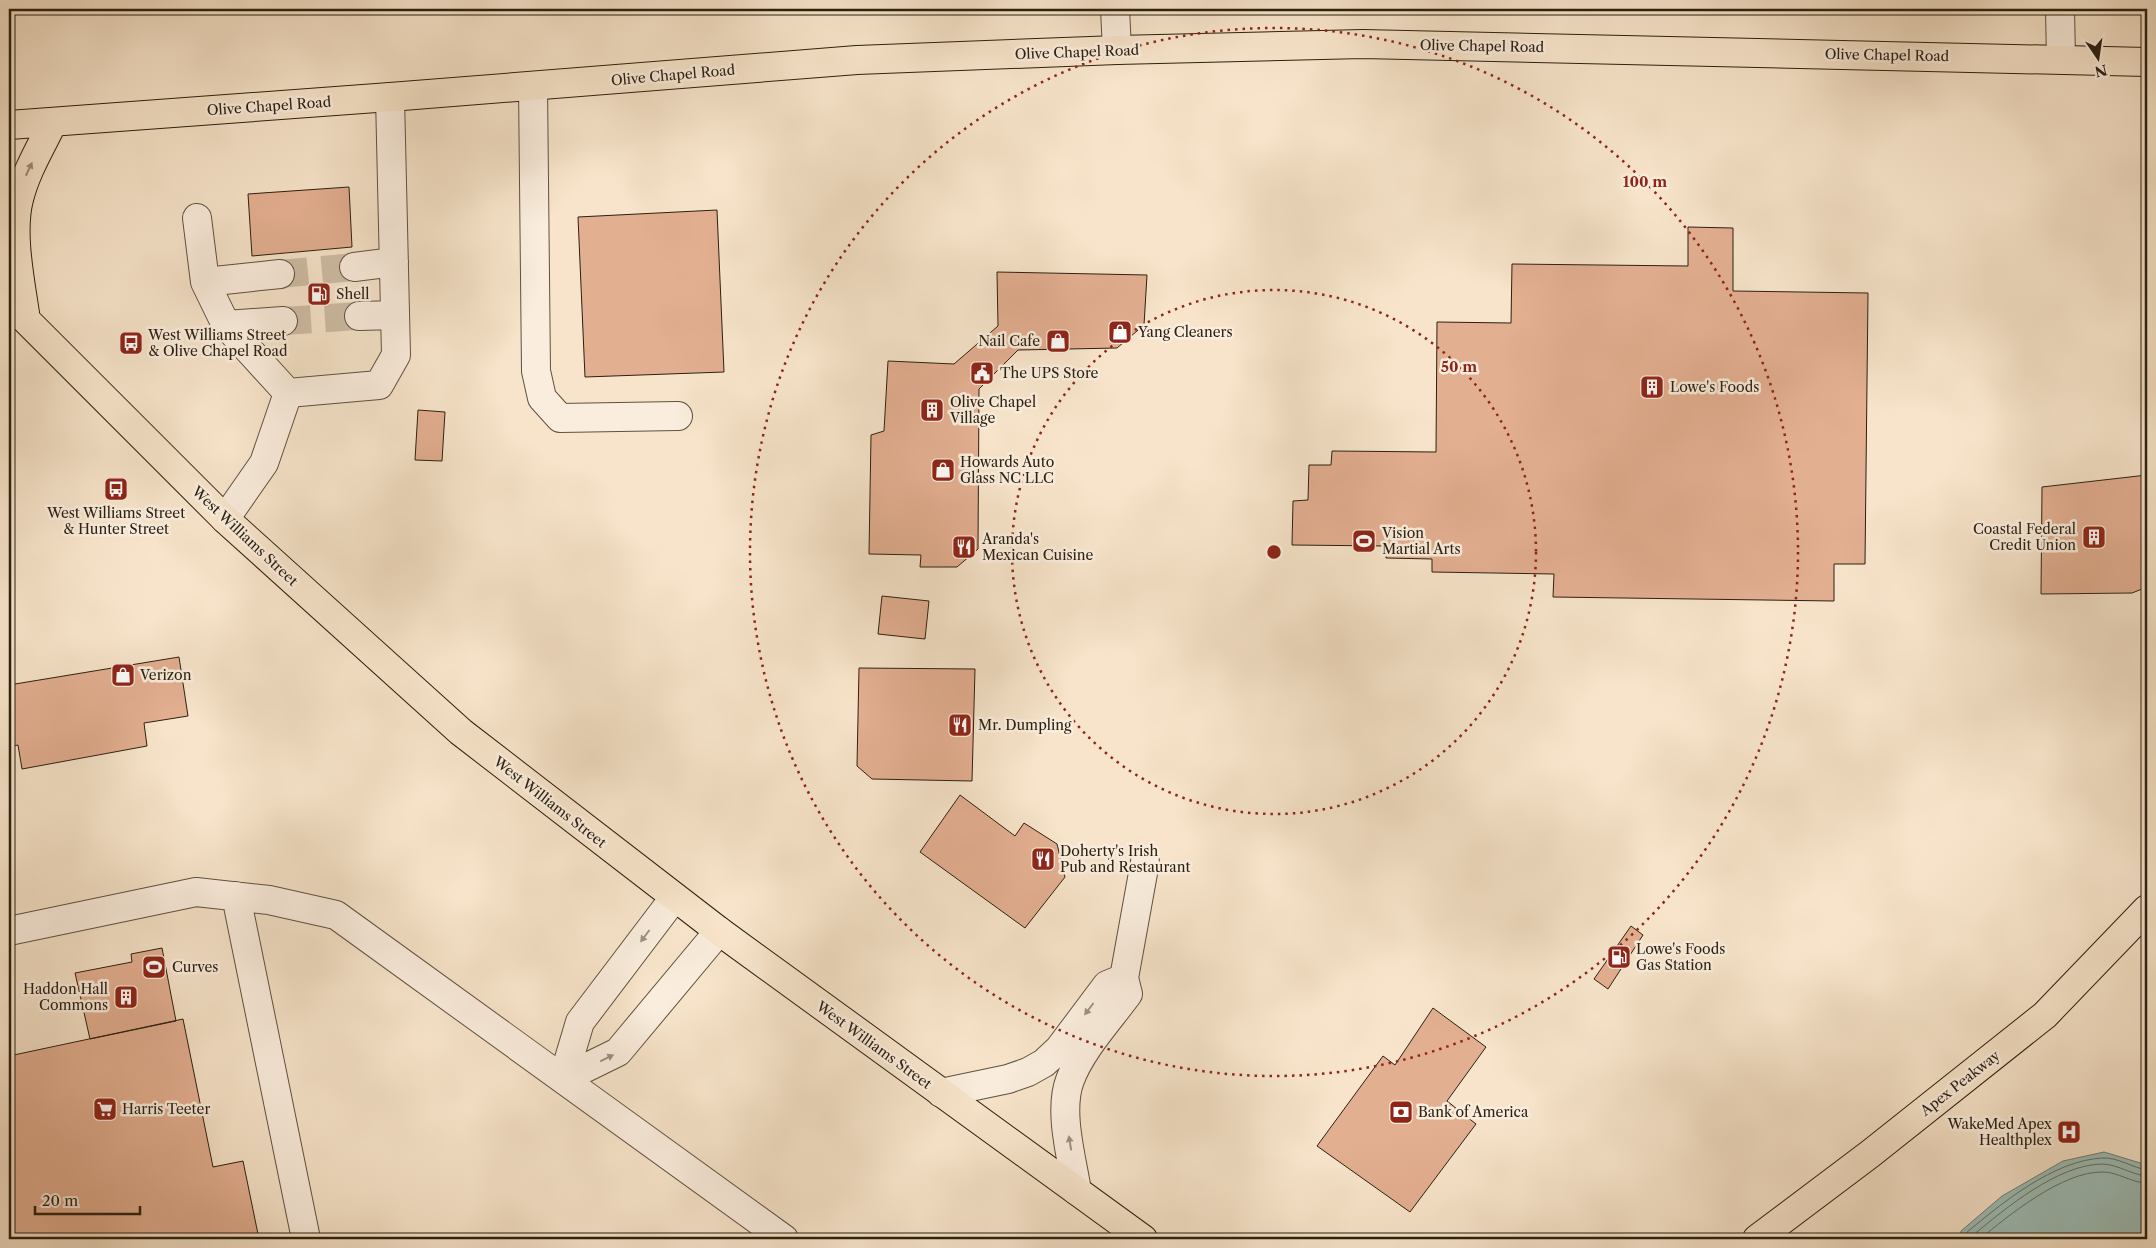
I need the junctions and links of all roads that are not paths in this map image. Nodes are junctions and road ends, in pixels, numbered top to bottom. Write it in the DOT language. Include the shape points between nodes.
graph roads {
  1 [pos="1115,9"];
  2 [pos="2060,9"];
  3 [pos="1117,50"];
  4 [pos="2061,59"];
  5 [pos="2147,62"];
  6 [pos="534,86"];
  7 [pos="390,97"];
  8 [pos="53,122"];
  9 [pos="9,125"];
  10 [pos="197,218"];
  11 [pos="394,262"];
  12 [pos="354,267"];
  13 [pos="280,274"];
  14 [pos="205,282"];
  15 [pos="17,312"];
  16 [pos="395,315"];
  17 [pos="360,316"];
  18 [pos="283,321"];
  19 [pos="226,325"];
  20 [pos="288,393"];
  21 [pos="678,416"];
  22 [pos="225,519"];
  23 [pos="1145,862"];
  24 [pos="236,896"];
  25 [pos="674,898"];
  26 [pos="2147,909"];
  27 [pos="9,931"];
  28 [pos="718,932"];
  29 [pos="1124,978"];
  30 [pos="563,1079"];
  31 [pos="941,1093"];
  32 [pos="1077,1191"];
  33 [pos="306,1239"];
  34 [pos="784,1239"];
  35 [pos="1143,1239"];
  36 [pos="1757,1239"];
  1 -- 3 [label="street"];
  2 -- 4 [label="street"];
  3 -- 4 [label="main road, Olive Chapel Road" via="1363,44"];
  3 -- 6 [label="main road, Olive Chapel Road" via="857,60"];
  4 -- 5 [label="main road, Olive Chapel Road"];
  6 -- 7 [label="main road, Olive Chapel Road"];
  6 -- 21 [label="street" via="536,372 542,398 560,418"];
  7 -- 8 [label="main road, Olive Chapel Road"];
  7 -- 11 [label="street"];
  8 -- 9 [label="main road, Olive Chapel Road"];
  15 -- 8 [label="main road, one-way" via="16,216 19,199"];
  10 -- 14 [label="street"];
  11 -- 12 [label="street"];
  11 -- 16 [label="street"];
  13 -- 14 [label="street"];
  14 -- 19 [label="street"];
  15 -- 22 [label="main road, West Williams Street"];
  16 -- 17 [label="street"];
  16 -- 20 [label="street" via="396,355 379,385"];
  18 -- 19 [label="street"];
  19 -- 20 [label="street"];
  20 -- 22 [label="street" via="264,463"];
  22 -- 25 [label="main road, West Williams Street" via="461,732"];
  23 -- 29 [label="street"];
  24 -- 27 [label="street" via="196,892"];
  24 -- 30 [label="street" via="336,915"];
  24 -- 33 [label="street"];
  25 -- 28 [label="main road, West Williams Street"];
  25 -- 30 [label="street, one-way" via="580,1022"];
  26 -- 36 [label="main road, Apex Peakway" via="2045,1015"];
  30 -- 28 [label="street, one-way" via="618,1052"];
  28 -- 31 [label="main road, West Williams Street"];
  29 -- 31 [label="street, one-way" via="1107,985 1044,1064 1008,1080"];
  32 -- 29 [label="street, one-way" via="1067,1125 1069,1082 1077,1064 1128,994"];
  30 -- 34 [label="street"];
  31 -- 32 [label="main road, West Williams Street"];
  32 -- 35 [label="main road, West Williams Street"];
}
